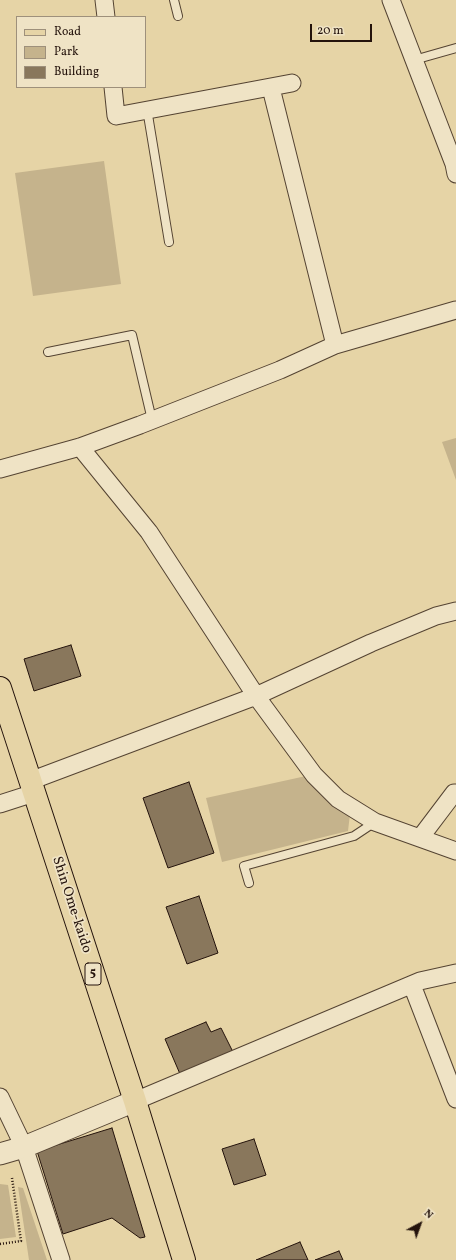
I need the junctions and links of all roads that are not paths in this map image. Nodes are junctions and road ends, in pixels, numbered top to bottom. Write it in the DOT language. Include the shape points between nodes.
graph roads {
  1 [pos="104,0"];
  2 [pos="174,0"];
  3 [pos="391,0"];
  4 [pos="106,16"];
  5 [pos="178,16"];
  6 [pos="456,48"];
  7 [pos="414,60"];
  8 [pos="292,83"];
  9 [pos="113,88"];
  10 [pos="271,88"];
  11 [pos="147,109"];
  12 [pos="456,174"];
  13 [pos="169,242"];
  14 [pos="456,310"];
  15 [pos="335,345"];
  16 [pos="48,352"];
  17 [pos="152,420"];
  18 [pos="80,446"];
  19 [pos="0,469"];
  20 [pos="456,611"];
  21 [pos="0,688"];
  22 [pos="256,696"];
  23 [pos="32,787"];
  24 [pos="456,792"];
  25 [pos="0,804"];
  26 [pos="375,822"];
  27 [pos="420,838"];
  28 [pos="456,852"];
  29 [pos="249,883"];
  30 [pos="456,973"];
  31 [pos="412,985"];
  32 [pos="0,1097"];
  33 [pos="456,1099"];
  34 [pos="135,1101"];
  35 [pos="24,1147"];
  36 [pos="0,1154"];
  37 [pos="61,1260"];
  38 [pos="184,1260"];
  1 -- 4 [label="street"];
  2 -- 5 [label="lane"];
  3 -- 7 [label="street"];
  6 -- 7 [label="lane"];
  7 -- 12 [label="street"];
  8 -- 10 [label="street"];
  9 -- 11 [label="street" via="116,116"];
  10 -- 11 [label="street"];
  10 -- 15 [label="street"];
  11 -- 13 [label="lane"];
  14 -- 15 [label="street"];
  15 -- 17 [label="street" via="280,370"];
  16 -- 17 [label="lane" via="132,335"];
  17 -- 18 [label="street"];
  18 -- 19 [label="street"];
  18 -- 22 [label="street" via="149,532"];
  20 -- 22 [label="street" via="436,616 371,643"];
  21 -- 23 [label="main road, Shin Ome-kaido / 5"];
  22 -- 23 [label="street"];
  22 -- 26 [label="street" via="314,775 338,799"];
  23 -- 25 [label="street"];
  23 -- 34 [label="main road, Shin Ome-kaido / 5"];
  24 -- 27 [label="street"];
  26 -- 27 [label="street"];
  26 -- 29 [label="lane" via="354,836 244,866"];
  27 -- 28 [label="street"];
  30 -- 31 [label="street"];
  31 -- 33 [label="street"];
  31 -- 34 [label="street"];
  32 -- 35 [label="street"];
  34 -- 35 [label="street"];
  34 -- 38 [label="main road, Shin Ome-kaido / 5"];
  35 -- 36 [label="street"];
  35 -- 37 [label="street"];
}
